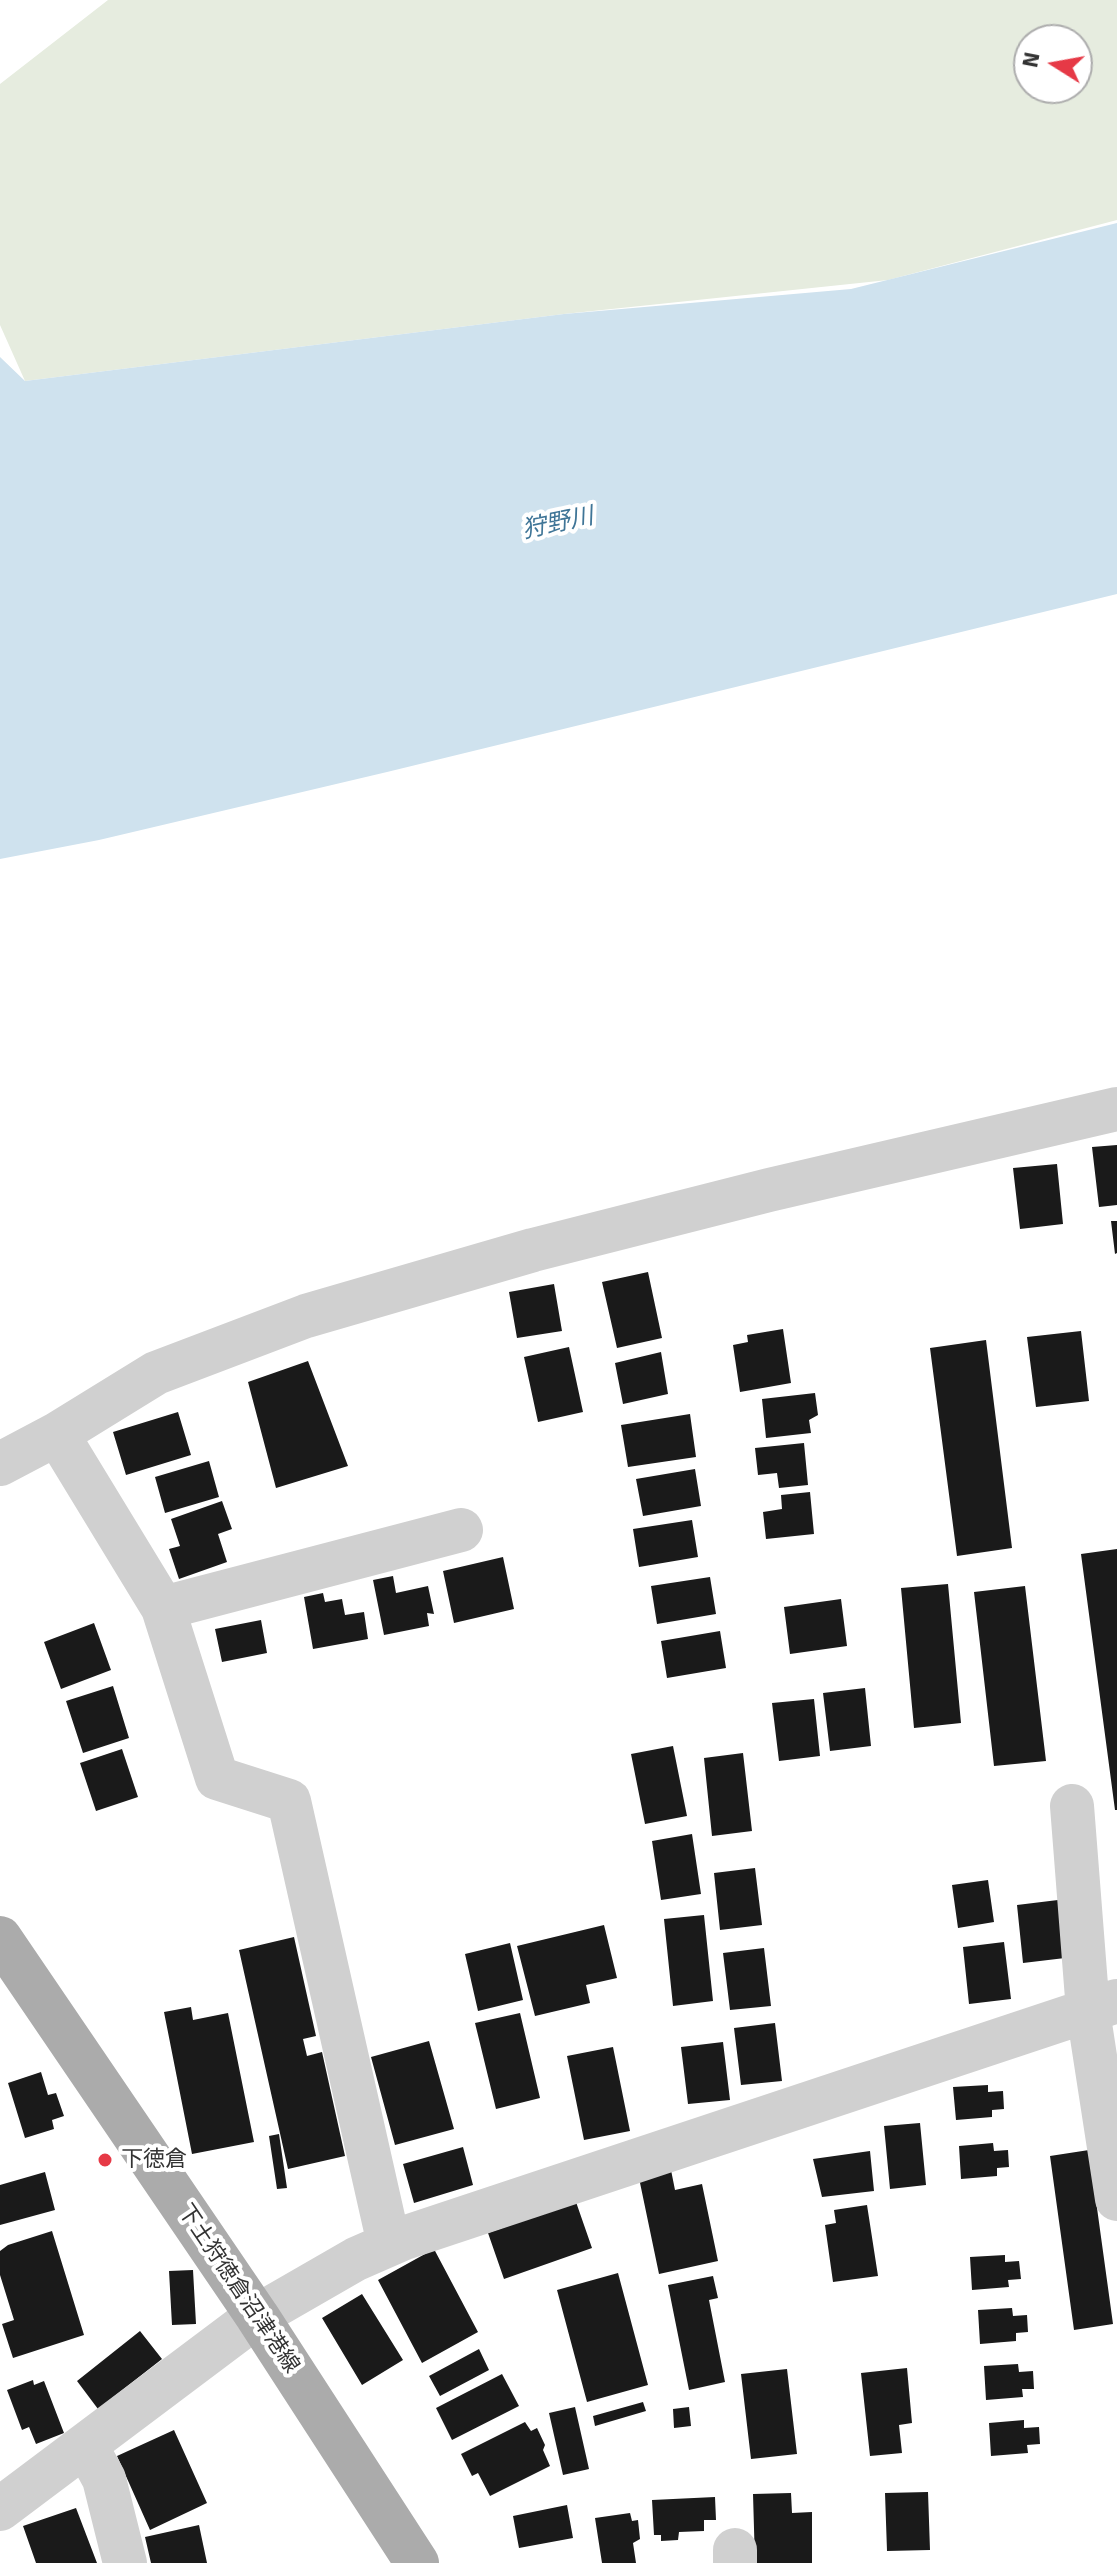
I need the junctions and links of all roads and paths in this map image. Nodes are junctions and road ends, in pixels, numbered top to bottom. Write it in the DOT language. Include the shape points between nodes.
graph roads {
  1 [pos="1117,1109"];
  2 [pos="57,1434"];
  3 [pos="0,1464"];
  4 [pos="461,1530"];
  5 [pos="163,1608"];
  6 [pos="1072,1806"];
  7 [pos="0,1938"];
  8 [pos="1102,2006"];
  9 [pos="1117,2199"];
  10 [pos="389,2244"];
  11 [pos="257,2316"];
  12 [pos="86,2446"];
  13 [pos="0,2509"];
  14 [pos="125,2563"];
  15 [pos="417,2563"];
  1 -- 2 [label="street" via="769,1190 306,1316 156,1373"];
  2 -- 3 [label="street"];
  2 -- 5 [label="street"];
  4 -- 5 [label="street"];
  5 -- 10 [label="street" via="217,1778 289,1801"];
  6 -- 8 [label="street"];
  7 -- 11 [label="main road, 下土狩徳倉沼津港線"];
  8 -- 9 [label="street"];
  8 -- 10 [label="street"];
  10 -- 11 [label="street"];
  11 -- 12 [label="street"];
  11 -- 15 [label="main road, 下土狩徳倉沼津港線"];
  12 -- 13 [label="street"];
  12 -- 14 [label="street" via="104,2479"];
}
